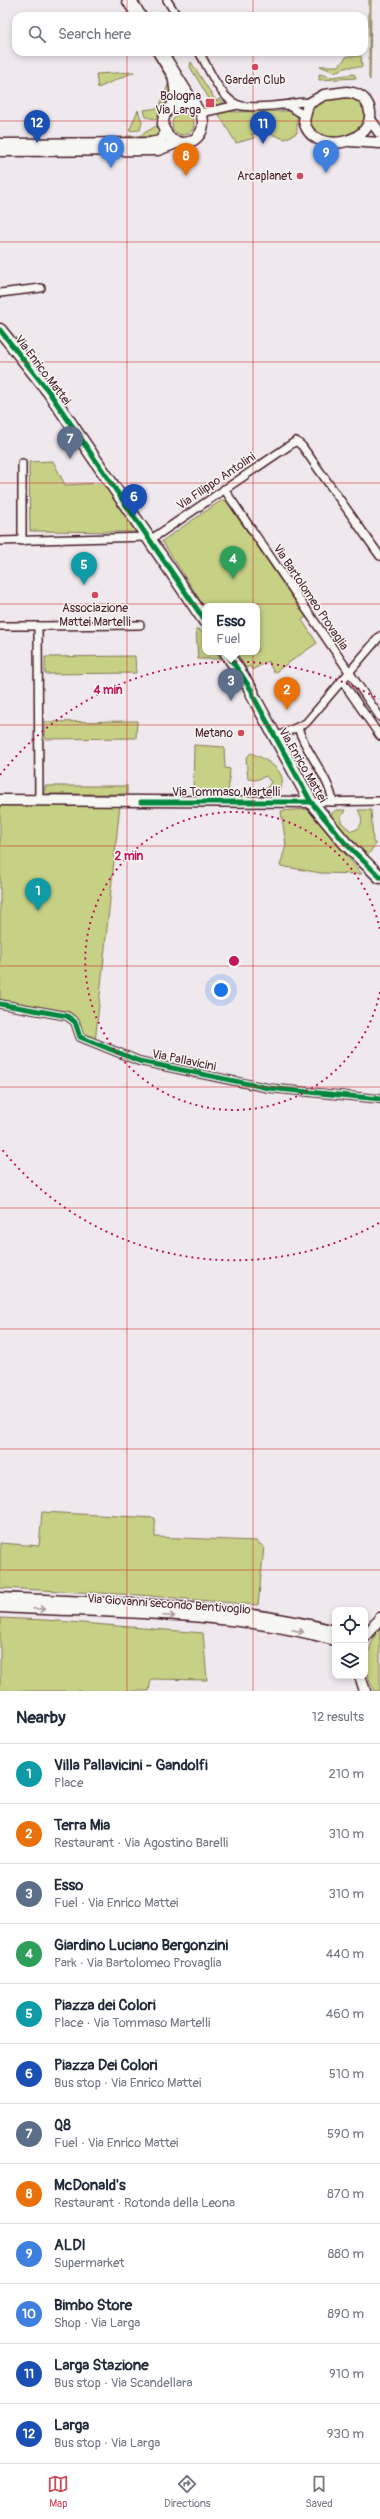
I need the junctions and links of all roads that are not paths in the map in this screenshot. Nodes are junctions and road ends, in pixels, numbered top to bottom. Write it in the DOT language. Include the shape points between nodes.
graph roads {
  1 [pos="129,0"];
  2 [pos="167,0"];
  3 [pos="136,12"];
  4 [pos="174,12"];
  5 [pos="162,56"];
  6 [pos="201,56"];
  7 [pos="175,77"];
  8 [pos="310,103"];
  9 [pos="174,105"];
  10 [pos="238,105"];
  11 [pos="287,105"];
  12 [pos="197,110"];
  13 [pos="304,115"];
  14 [pos="371,121"];
  15 [pos="166,132"];
  16 [pos="380,133"];
  17 [pos="350,141"];
  18 [pos="179,142"];
  19 [pos="380,143"];
  20 [pos="0,144"];
  21 [pos="0,151"];
  22 [pos="41,288"];
  23 [pos="0,293"];
  24 [pos="0,321"];
  25 [pos="0,330"];
  26 [pos="29,365"];
  27 [pos="22,463"];
  28 [pos="224,489"];
  29 [pos="149,538"];
  30 [pos="0,541"];
  31 [pos="22,541"];
  32 [pos="380,556"];
  33 [pos="202,617"];
  34 [pos="140,625"];
  35 [pos="0,626"];
  36 [pos="38,626"];
  37 [pos="380,636"];
  38 [pos="228,655"];
  39 [pos="349,672"];
  40 [pos="342,681"];
  41 [pos="380,717"];
  42 [pos="298,728"];
  43 [pos="380,736"];
  44 [pos="276,737"];
  45 [pos="0,800"];
  46 [pos="39,801"];
  47 [pos="380,801"];
  48 [pos="311,802"];
  49 [pos="333,802"];
  50 [pos="380,877"];
  51 [pos="0,1004"];
  52 [pos="380,1099"];
  53 [pos="0,1598"];
  54 [pos="0,1607"];
  55 [pos="377,1620"];
  56 [pos="368,1626"];
  57 [pos="332,1629"];
  58 [pos="368,1633"];
  59 [pos="332,1639"];
  60 [pos="361,1679"];
  61 [pos="364,1691"];
  1 -- 3 [label="highway"];
  2 -- 4 [label="street"];
  5 -- 7 [label="highway"];
  6 -- 10 [label="street" via="226,96"];
  7 -- 9 [label="highway" via="177,92"];
  7 -- 12 [label="highway"];
  8 -- 11 [label="street" via="303,101"];
  8 -- 13 [label="main road"];
  8 -- 14 [label="main road" via="330,93 354,93 368,105"];
  9 -- 12 [label="main road" via="184,103"];
  9 -- 15 [label="main road" via="165,116"];
  10 -- 11 [label="street"];
  10 -- 12 [label="street"];
  11 -- 13 [label="street"];
  12 -- 18 [label="main road" via="203,126 198,136 190,141"];
  13 -- 17 [label="main road" via="305,127 315,139 327,142"];
  14 -- 16 [label="main road"];
  14 -- 17 [label="main road" via="365,133"];
  15 -- 18 [label="main road"];
  15 -- 20 [label="main road" via="160,141 150,143"];
  17 -- 19 [label="main road"];
  18 -- 21 [label="main road" via="158,150"];
  22 -- 23 [label="street"];
  24 -- 26 [label="main road, Via Enrico Mattei"];
  25 -- 26 [label="main road, Via Enrico Mattei"];
  26 -- 29 [label="main road, Via Enrico Mattei"];
  27 -- 31 [label="street"];
  28 -- 29 [label="street, Via Filippo Antolini"];
  28 -- 32 [label="street, Via Filippo Antolini" via="296,441 300,443"];
  28 -- 39 [label="street, Via Bartolomeo Provaglia"];
  29 -- 31 [label="street"];
  29 -- 33 [label="main road, Via Enrico Mattei"];
  30 -- 31 [label="street"];
  34 -- 36 [label="street"];
  35 -- 36 [label="street"];
  36 -- 46 [label="street"];
  37 -- 39 [label="street"];
  38 -- 44 [label="main road, Via Enrico Mattei" via="250,687"];
  39 -- 40 [label="street"];
  39 -- 41 [label="street, Via Bartolomeo Provaglia"];
  40 -- 42 [label="street" via="306,723"];
  40 -- 43 [label="street"];
  42 -- 44 [label="street"];
  42 -- 49 [label="street, Via Enrico Mattei" via="306,749 332,793"];
  44 -- 48 [label="main road, Via Enrico Mattei"];
  45 -- 46 [label="main road, Via Tommaso Martelli"];
  46 -- 48 [label="main road, Via Tommaso Martelli"];
  47 -- 49 [label="street"];
  48 -- 49 [label="street"];
  48 -- 50 [label="main road, Via Enrico Mattei" via="345,843"];
  51 -- 52 [label="street, Via Pallavicini" via="66,1016 75,1022 80,1037 139,1060 285,1091"];
  53 -- 57 [label="main road, Via Giovanni secondo Bentivoglio" via="212,1609 265,1615"];
  54 -- 59 [label="main road, Via Giovanni secondo Bentivoglio, one-way" via="219,1619 281,1628"];
  55 -- 56 [label="main road"];
  55 -- 58 [label="main road"];
  60 -- 61 [label="main road"];
}
